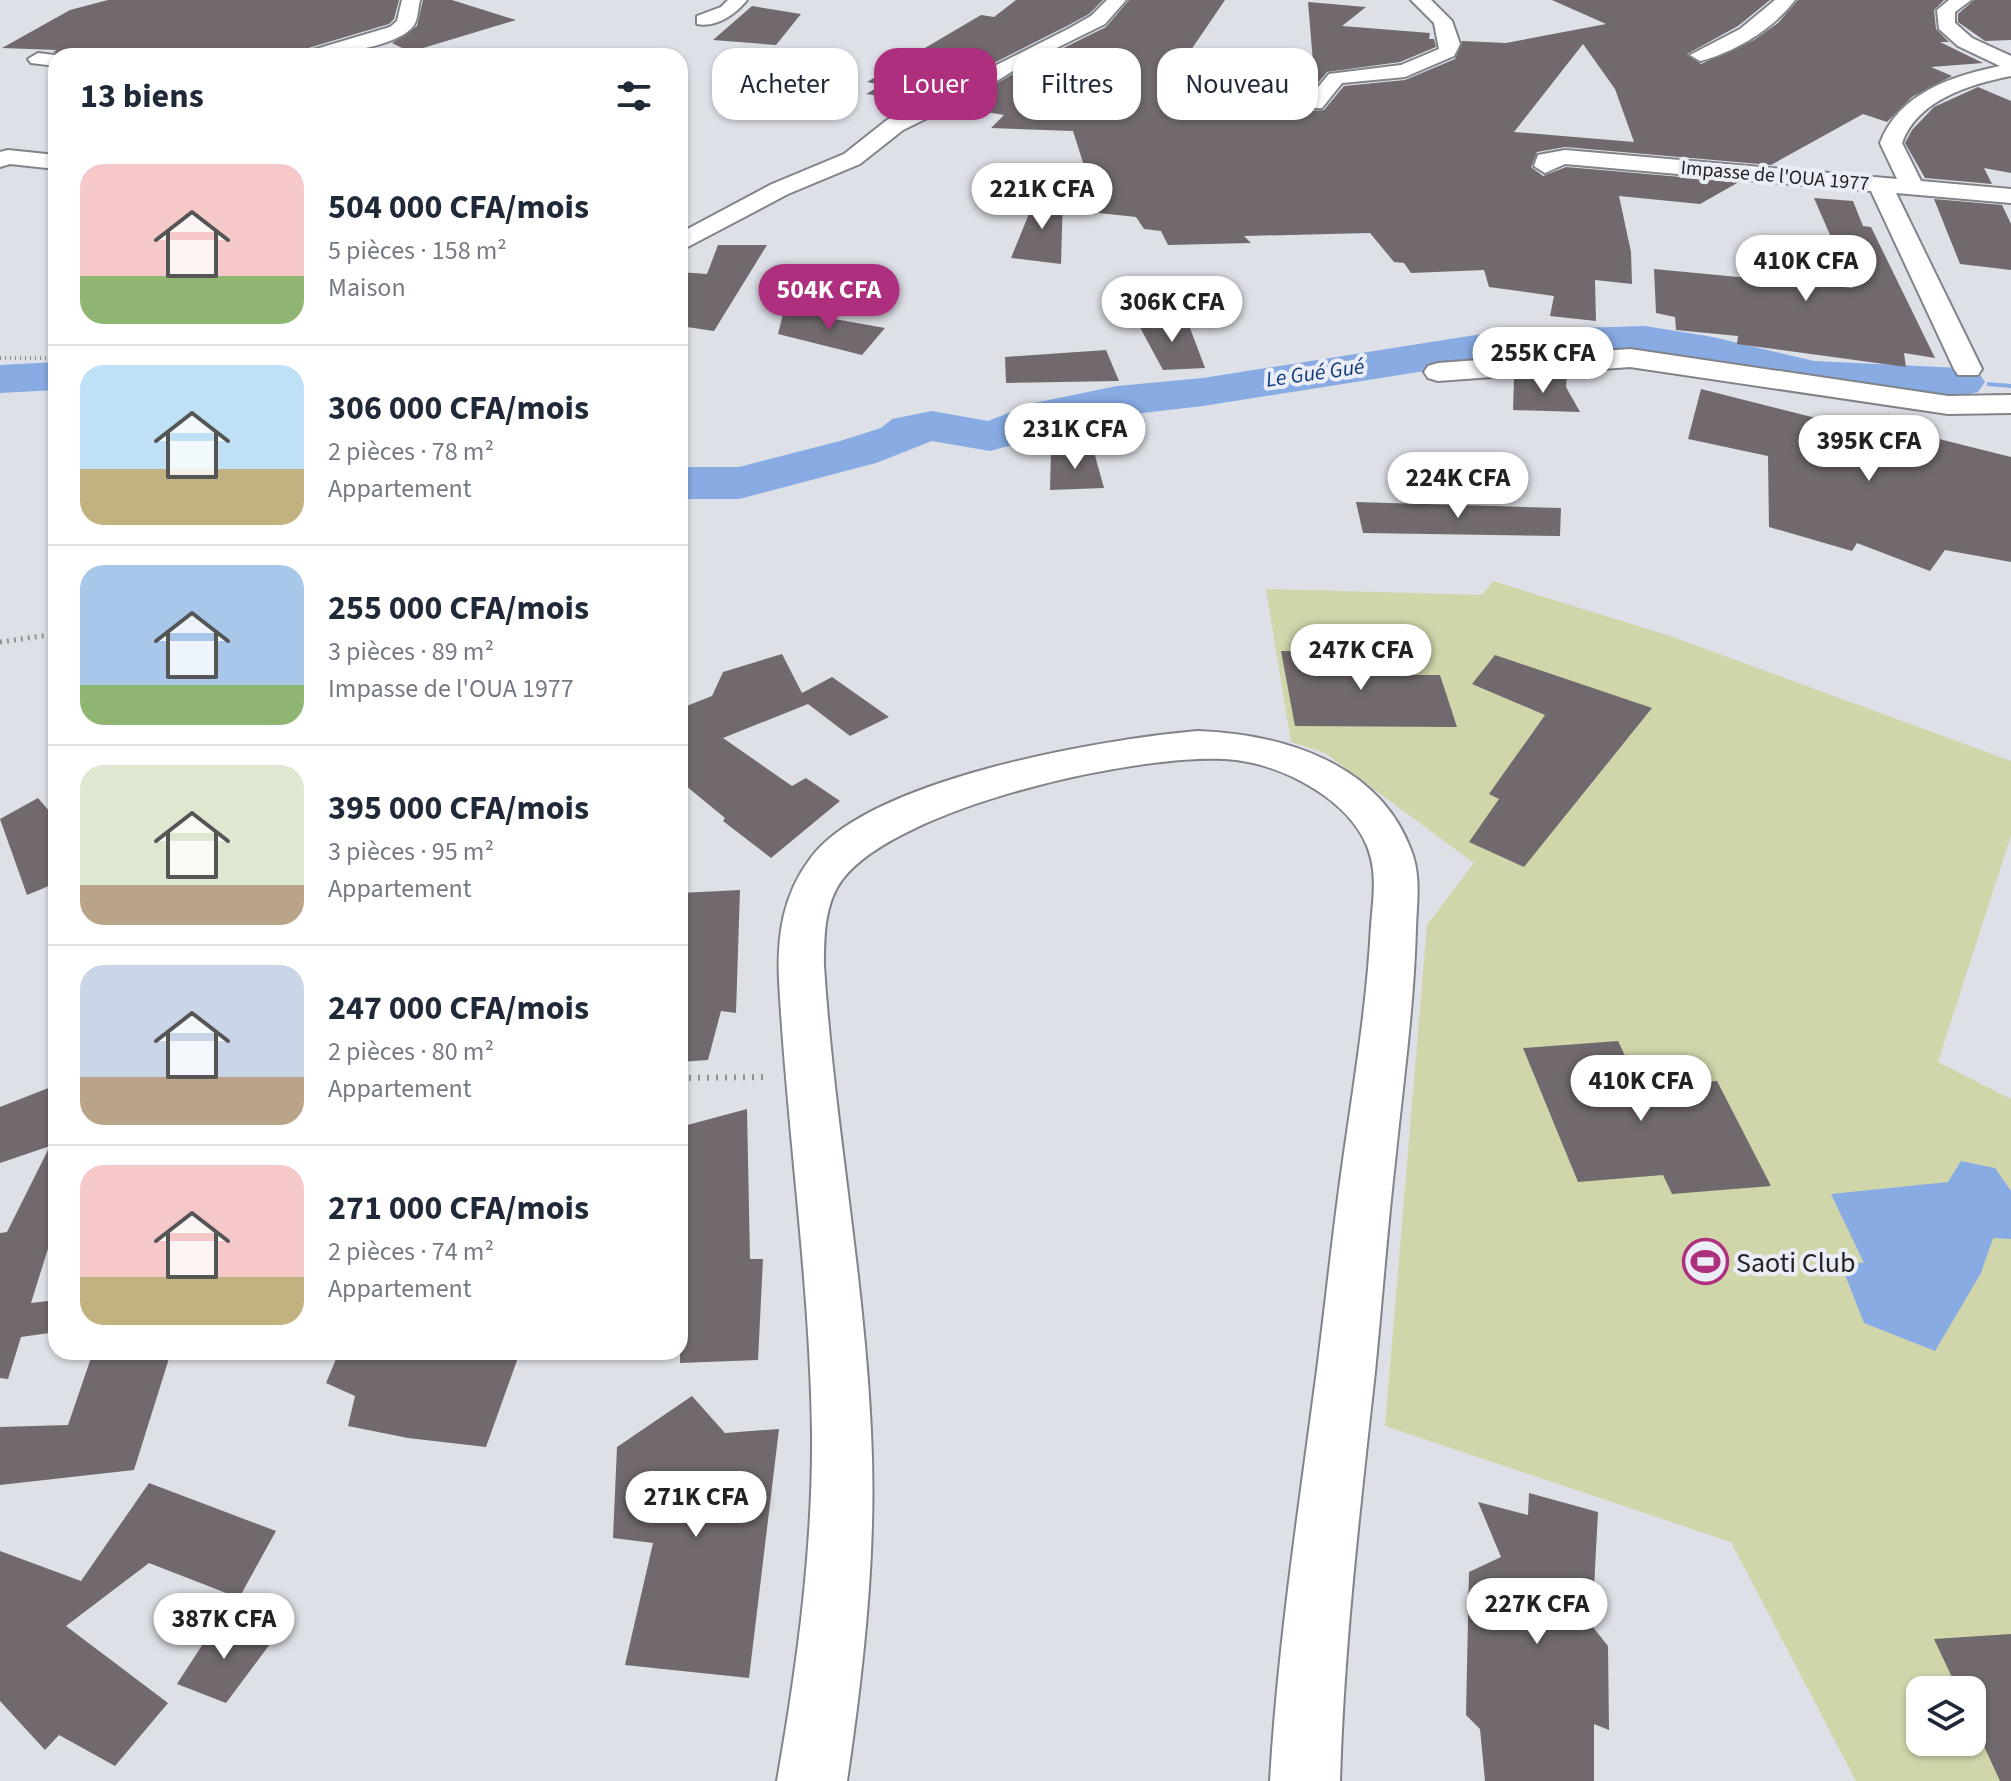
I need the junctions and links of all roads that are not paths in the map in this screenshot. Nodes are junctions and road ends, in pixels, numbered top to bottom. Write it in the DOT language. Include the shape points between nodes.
graph roads {
  1 [pos="411,0"];
  2 [pos="738,0"];
  3 [pos="1117,0"];
  4 [pos="1420,0"];
  5 [pos="1786,0"];
  6 [pos="1962,0"];
  7 [pos="704,20"];
  8 [pos="340,48"];
  9 [pos="1700,55"];
  10 [pos="2011,67"];
  11 [pos="1318,100"];
  12 [pos="0,160"];
  13 [pos="48,161"];
  14 [pos="1545,166"];
  15 [pos="1880,185"];
  16 [pos="1913,188"];
  17 [pos="2011,196"];
  18 [pos="688,239"];
  19 [pos="1968,369"];
  20 [pos="1438,372"];
  21 [pos="2002,404"];
  22 [pos="2011,434"];
  23 [pos="812,1781"];
  24 [pos="1305,1781"];
  1 -- 8 [label="street" via="406,23 397,31"];
  2 -- 7 [label="street"];
  3 -- 18 [label="street" via="1098,20 895,125 852,159 790,184"];
  4 -- 11 [label="street" via="1443,21 1447,52 1405,71 1336,78"];
  5 -- 9 [label="street" via="1741,38"];
  6 -- 10 [label="street" via="1946,10 1946,25"];
  10 -- 16 [label="street" via="1959,84 1905,116 1891,143"];
  12 -- 13 [label="street"];
  14 -- 15 [label="street, Impasse de l'OUA 1977" via="1546,160 1565,157"];
  15 -- 16 [label="street, Impasse de l'OUA 1977"];
  15 -- 19 [label="street"];
  16 -- 17 [label="street, Impasse de l'OUA 1977"];
  20 -- 21 [label="street" via="1630,358 1948,405"];
  21 -- 22 [label="street"];
  23 -- 24 [label="street" via="829,1684 842,1457 831,1275 807,1076 800,959 803,920 813,890 836,856 876,827 931,803 1168,744 1223,744 1280,754 1321,772 1383,832 1396,865 1393,946 1328,1495"];
}
